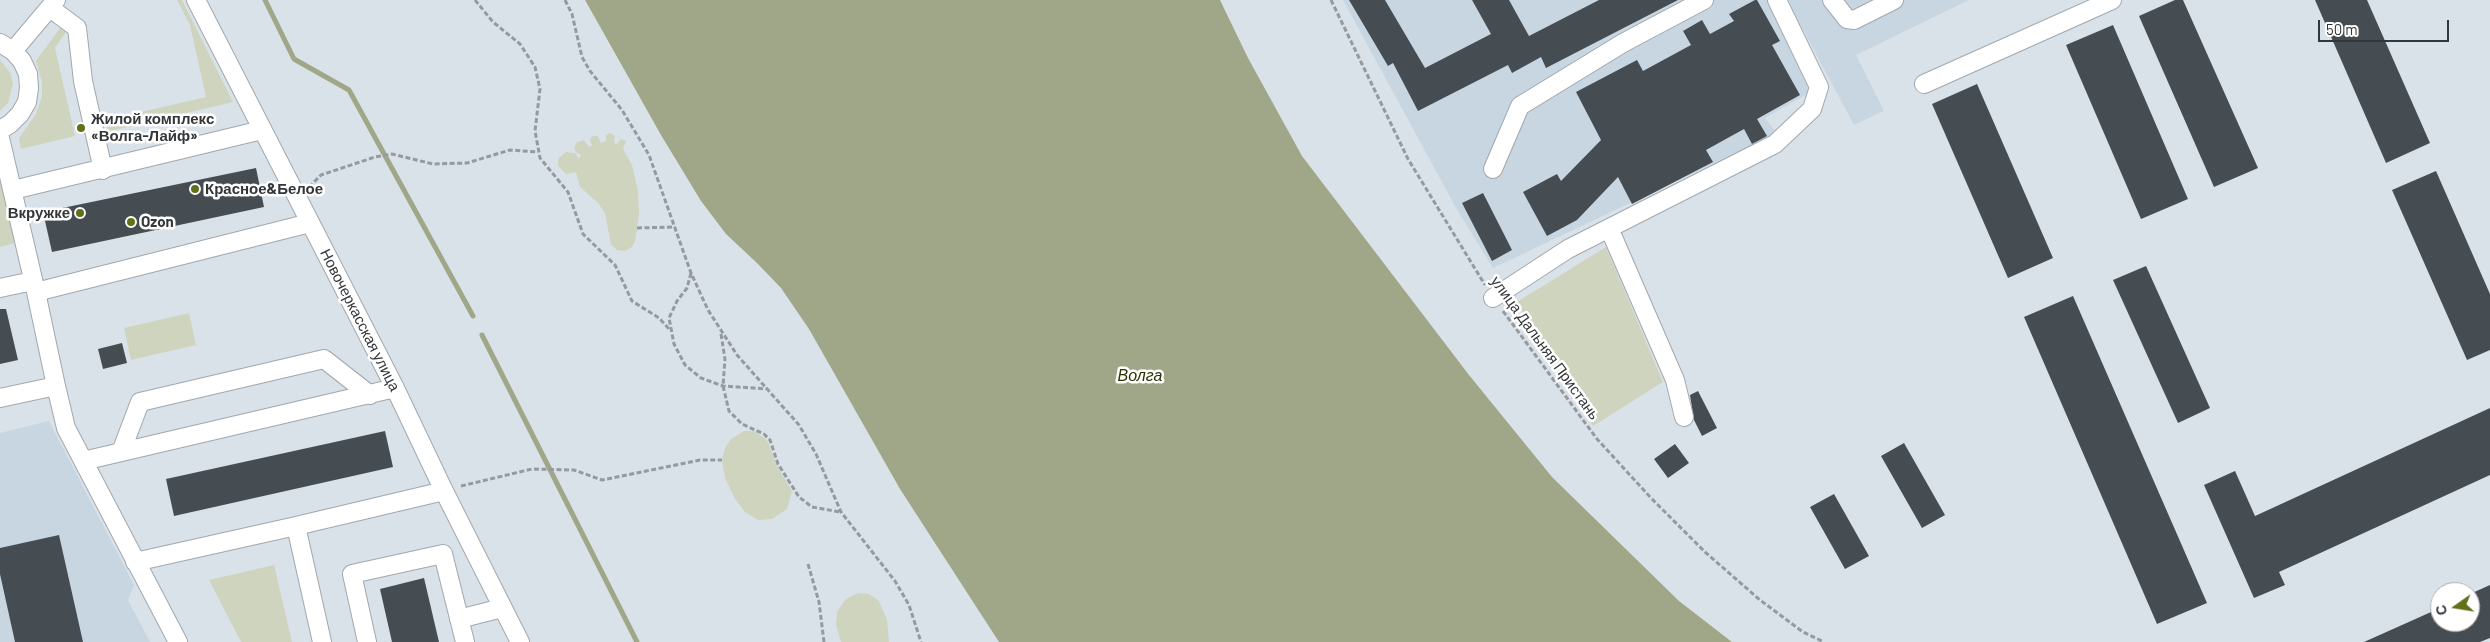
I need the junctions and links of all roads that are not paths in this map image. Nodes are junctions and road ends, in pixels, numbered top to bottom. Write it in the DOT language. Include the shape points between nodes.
graph roads {
  1 [pos="196,0"];
  2 [pos="1704,0"];
  3 [pos="1777,0"];
  4 [pos="1832,0"];
  5 [pos="1894,0"];
  6 [pos="2112,0"];
  7 [pos="53,4"];
  8 [pos="6,47"];
  9 [pos="1924,84"];
  10 [pos="0,130"];
  11 [pos="262,130"];
  12 [pos="0,138"];
  13 [pos="1493,169"];
  14 [pos="103,170"];
  15 [pos="13,190"];
  16 [pos="310,222"];
  17 [pos="1609,228"];
  18 [pos="35,286"];
  19 [pos="0,288"];
  20 [pos="1493,298"];
  21 [pos="56,386"];
  22 [pos="395,388"];
  23 [pos="370,395"];
  24 [pos="0,398"];
  25 [pos="1684,417"];
  26 [pos="121,452"];
  27 [pos="82,461"];
  28 [pos="444,491"];
  29 [pos="296,526"];
  30 [pos="135,562"];
  31 [pos="502,608"];
  32 [pos="459,618"];
  33 [pos="178,642"];
  34 [pos="322,642"];
  35 [pos="367,642"];
  36 [pos="465,642"];
  37 [pos="520,642"];
  1 -- 11 [label="street, Новочеркасская улица"];
  2 -- 13 [label="street" via="1623,43 1520,106"];
  3 -- 17 [label="street" via="1819,87 1812,109 1775,144"];
  4 -- 5 [label="street" via="1846,18 1854,20"];
  6 -- 9 [label="street"];
  7 -- 8 [label="street"];
  7 -- 14 [label="street" via="77,28 83,81"];
  8 -- 10 [label="street" via="25,68 29,88 27,102 20,114"];
  11 -- 14 [label="street"];
  11 -- 16 [label="street, Новочеркасская улица"];
  12 -- 15 [label="street"];
  14 -- 15 [label="street"];
  15 -- 18 [label="street"];
  16 -- 18 [label="street"];
  16 -- 22 [label="street, Новочеркасская улица"];
  17 -- 20 [label="street" via="1568,249"];
  17 -- 25 [label="street" via="1674,380"];
  18 -- 19 [label="street"];
  18 -- 21 [label="street"];
  21 -- 24 [label="street"];
  21 -- 27 [label="street" via="66,428"];
  22 -- 23 [label="street"];
  22 -- 28 [label="street, Новочеркасская улица"];
  23 -- 26 [label="street"];
  23 -- 26 [label="street" via="324,359 140,402"];
  26 -- 27 [label="street"];
  27 -- 30 [label="street"];
  28 -- 29 [label="street"];
  28 -- 31 [label="street, Новочеркасская улица"];
  29 -- 30 [label="street"];
  29 -- 34 [label="street"];
  30 -- 33 [label="street"];
  31 -- 32 [label="street"];
  31 -- 37 [label="street, Новочеркасская улица"];
  32 -- 35 [label="street" via="443,554 352,574"];
  32 -- 36 [label="street"];
}
